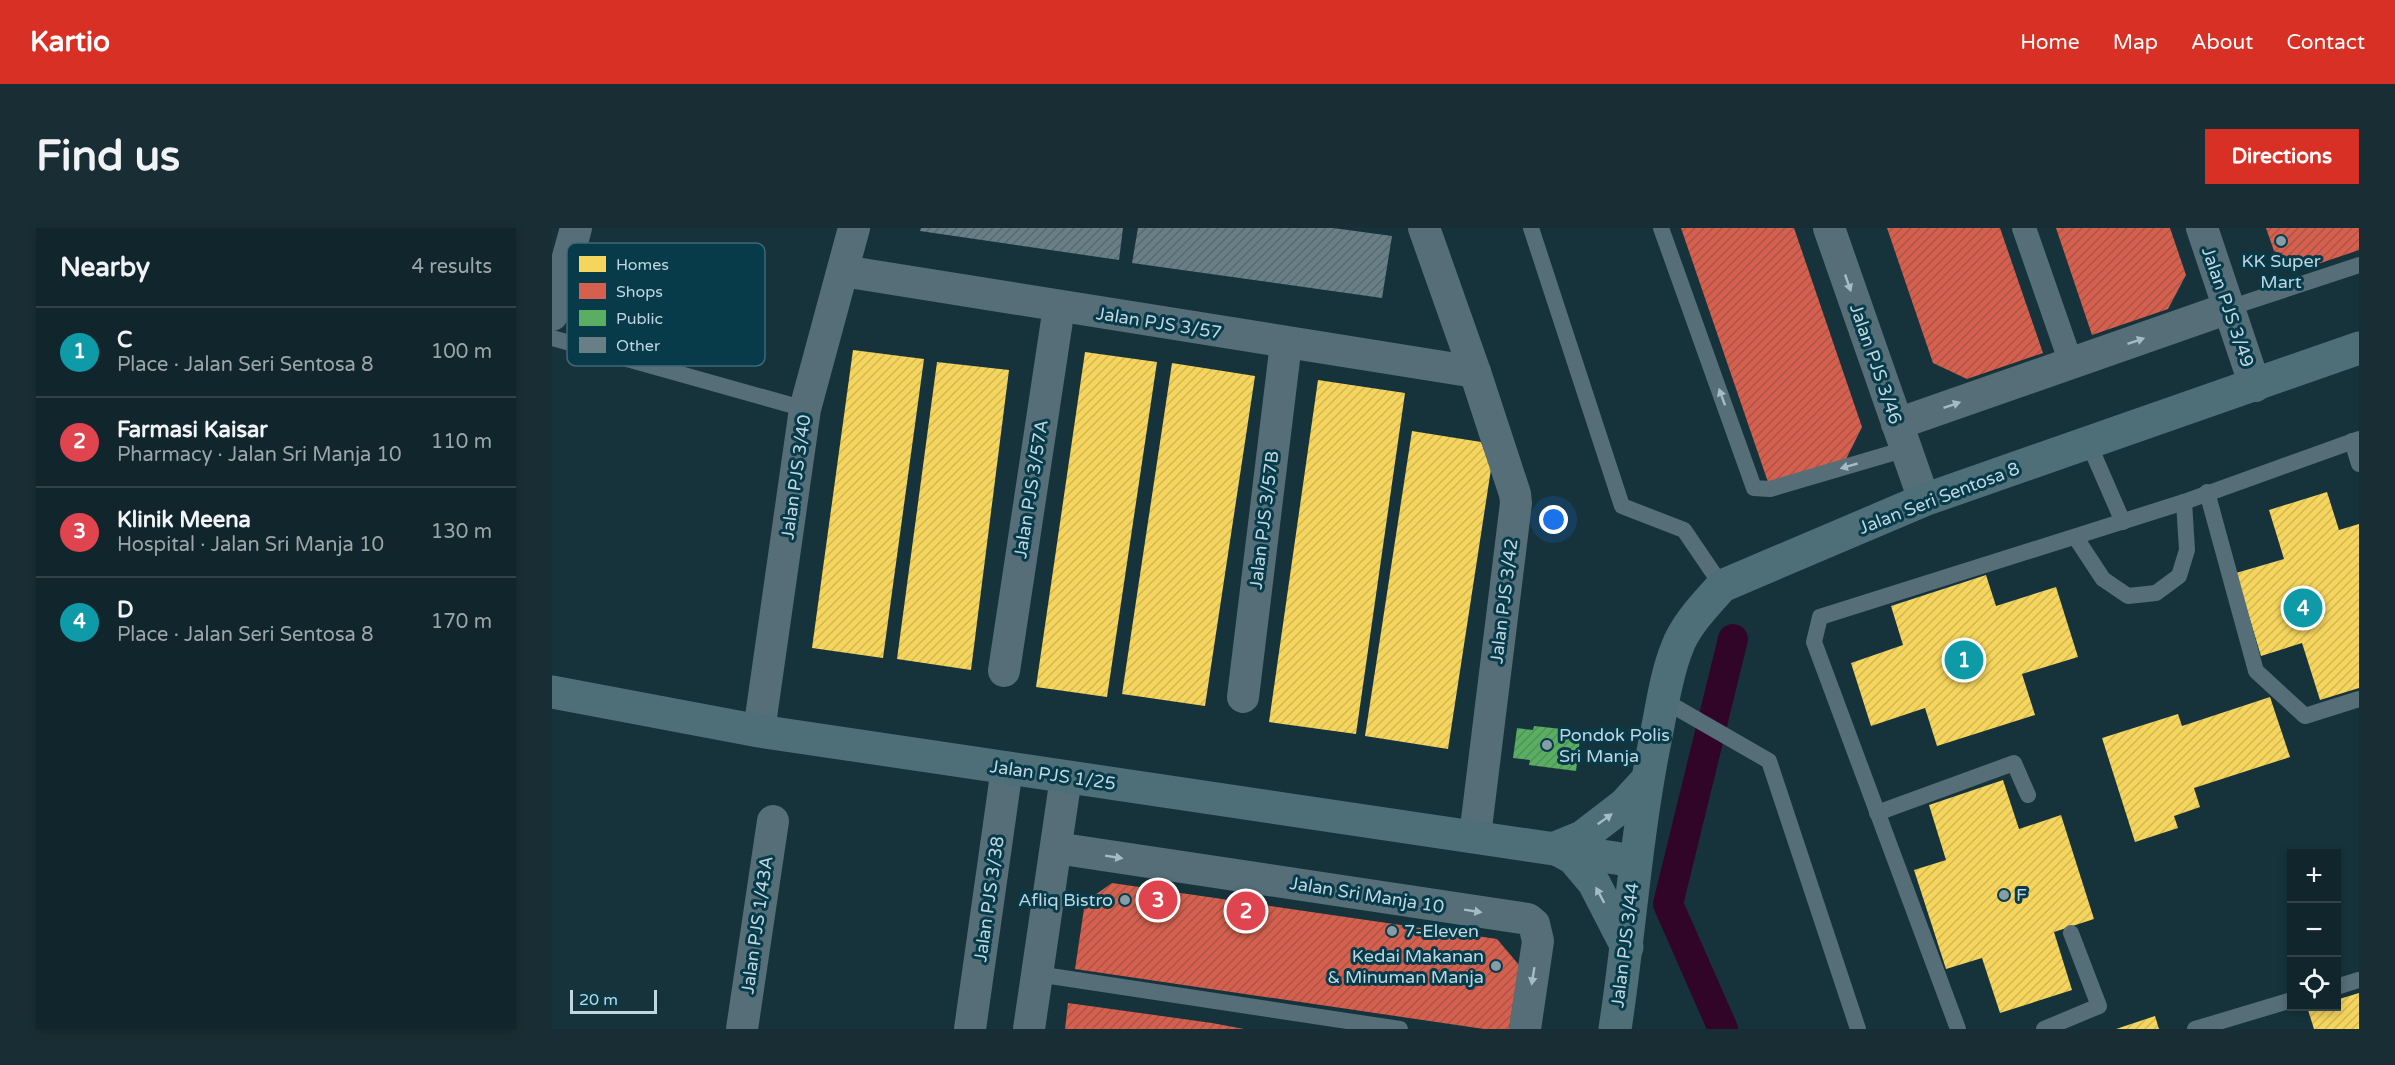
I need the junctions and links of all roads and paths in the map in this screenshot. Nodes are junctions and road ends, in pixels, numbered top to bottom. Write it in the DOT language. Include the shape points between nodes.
graph roads {
  1 [pos="854,228"];
  2 [pos="1531,228"];
  3 [pos="1661,228"];
  4 [pos="1829,228"];
  5 [pos="2024,228"];
  6 [pos="2202,228"];
  7 [pos="1426,235"];
  8 [pos="566,241"];
  9 [pos="2359,266"];
  10 [pos="843,271"];
  11 [pos="1059,307"];
  12 [pos="2229,308"];
  13 [pos="552,315"];
  14 [pos="552,338"];
  15 [pos="567,342"];
  16 [pos="1286,343"];
  17 [pos="2359,348"];
  18 [pos="2071,363"];
  19 [pos="652,366"];
  20 [pos="1475,372"];
  21 [pos="2255,386"];
  22 [pos="805,409"];
  23 [pos="1901,437"];
  24 [pos="2355,440"];
  25 [pos="2089,444"];
  26 [pos="2359,464"];
  27 [pos="2207,492"];
  28 [pos="1924,500"];
  29 [pos="2184,502"];
  30 [pos="2123,522"];
  31 [pos="2076,538"];
  32 [pos="1722,586"];
  33 [pos="1004,671"];
  34 [pos="552,692"];
  35 [pos="1243,697"];
  36 [pos="2359,699"];
  37 [pos="1663,700"];
  38 [pos="759,730"];
  39 [pos="1007,768"];
  40 [pos="1066,777"];
  41 [pos="1647,780"];
  42 [pos="2028,795"];
  43 [pos="1878,813"];
  44 [pos="773,820"];
  45 [pos="1475,836"];
  46 [pos="1056,848"];
  47 [pos="1555,848"];
  48 [pos="1635,861"];
  49 [pos="2071,933"];
  50 [pos="1627,947"];
  51 [pos="1037,974"];
  52 [pos="2359,980"];
  53 [pos="2341,986"];
  54 [pos="2287,1002"];
  55 [pos="2238,1023"];
  56 [pos="742,1029"];
  57 [pos="970,1029"];
  58 [pos="1029,1029"];
  59 [pos="1400,1029"];
  60 [pos="1525,1029"];
  61 [pos="1615,1029"];
  62 [pos="1858,1029"];
  63 [pos="1958,1029"];
  64 [pos="2044,1029"];
  65 [pos="2195,1029"];
  1 -- 10 [label="street, Jalan PJS 3/40"];
  2 -- 32 [label="lane" via="1622,506 1684,530"];
  23 -- 3 [label="lane, one-way" via="1770,489 1754,488"];
  4 -- 23 [label="street, Jalan PJS 3/46, one-way"];
  5 -- 18 [label="street"];
  6 -- 12 [label="street, Jalan PJS 3/49"];
  7 -- 20 [label="street, Jalan PJS 3/42"];
  8 -- 13 [label="street"];
  9 -- 12 [label="lane"];
  10 -- 11 [label="street, Jalan PJS 3/57"];
  10 -- 22 [label="street, Jalan PJS 3/40"];
  11 -- 16 [label="street, Jalan PJS 3/57"];
  11 -- 33 [label="street, Jalan PJS 3/57A"];
  18 -- 12 [label="street, one-way"];
  12 -- 21 [label="street, Jalan PJS 3/49"];
  14 -- 15 [label="lane"];
  16 -- 20 [label="street, Jalan PJS 3/57"];
  16 -- 35 [label="street, Jalan PJS 3/57B"];
  17 -- 21 [label="main road, Jalan Seri Sentosa 8"];
  23 -- 18 [label="street, one-way"];
  19 -- 22 [label="lane"];
  20 -- 45 [label="street, Jalan PJS 3/42" via="1516,503"];
  21 -- 25 [label="main road, Jalan Seri Sentosa 8"];
  22 -- 38 [label="street, Jalan PJS 3/40"];
  23 -- 28 [label="street, Jalan PJS 3/46"];
  24 -- 26 [label="lane"];
  24 -- 27 [label="lane"];
  25 -- 28 [label="main road, Jalan Seri Sentosa 8"];
  25 -- 30 [label="lane"];
  27 -- 29 [label="lane"];
  27 -- 36 [label="lane" via="2256,671 2305,716"];
  28 -- 32 [label="main road, Jalan Seri Sentosa 8"];
  29 -- 30 [label="lane"];
  29 -- 31 [label="lane" via="2187,550 2179,576 2156,592 2128,596 2103,579"];
  30 -- 31 [label="lane"];
  31 -- 43 [label="lane" via="1820,617 1814,642"];
  32 -- 37 [label="main road, Jalan Seri Sentosa 8" via="1677,646"];
  34 -- 38 [label="main road, Jalan PJS 1/25"];
  37 -- 41 [label="main road, Jalan Seri Sentosa 8"];
  37 -- 62 [label="lane" via="1769,761"];
  38 -- 39 [label="main road, Jalan PJS 1/25"];
  39 -- 40 [label="main road, Jalan PJS 1/25"];
  39 -- 57 [label="street, Jalan PJS 3/38"];
  40 -- 45 [label="main road, Jalan PJS 1/25"];
  40 -- 46 [label="street"];
  47 -- 41 [label="main road, one-way" via="1582,837 1625,804"];
  41 -- 48 [label="main road, Jalan PJS 3/44"];
  42 -- 43 [label="lane" via="2014,763"];
  43 -- 63 [label="lane"];
  44 -- 56 [label="street, Jalan PJS 1/43A"];
  45 -- 47 [label="main road, Jalan PJS 1/25"];
  46 -- 51 [label="street"];
  46 -- 60 [label="street, Jalan Sri Manja 10, one-way" via="1528,919 1534,924 1538,940"];
  47 -- 48 [label="main road, Jalan PJS 1/25"];
  50 -- 47 [label="main road, one-way" via="1594,883 1573,858"];
  48 -- 50 [label="main road, Jalan PJS 3/44"];
  49 -- 64 [label="lane" via="2099,1006"];
  50 -- 61 [label="main road, Jalan PJS 3/44"];
  51 -- 58 [label="street"];
  51 -- 59 [label="lane"];
  52 -- 53 [label="lane"];
  54 -- 55 [label="lane"];
  55 -- 65 [label="lane"];
}
